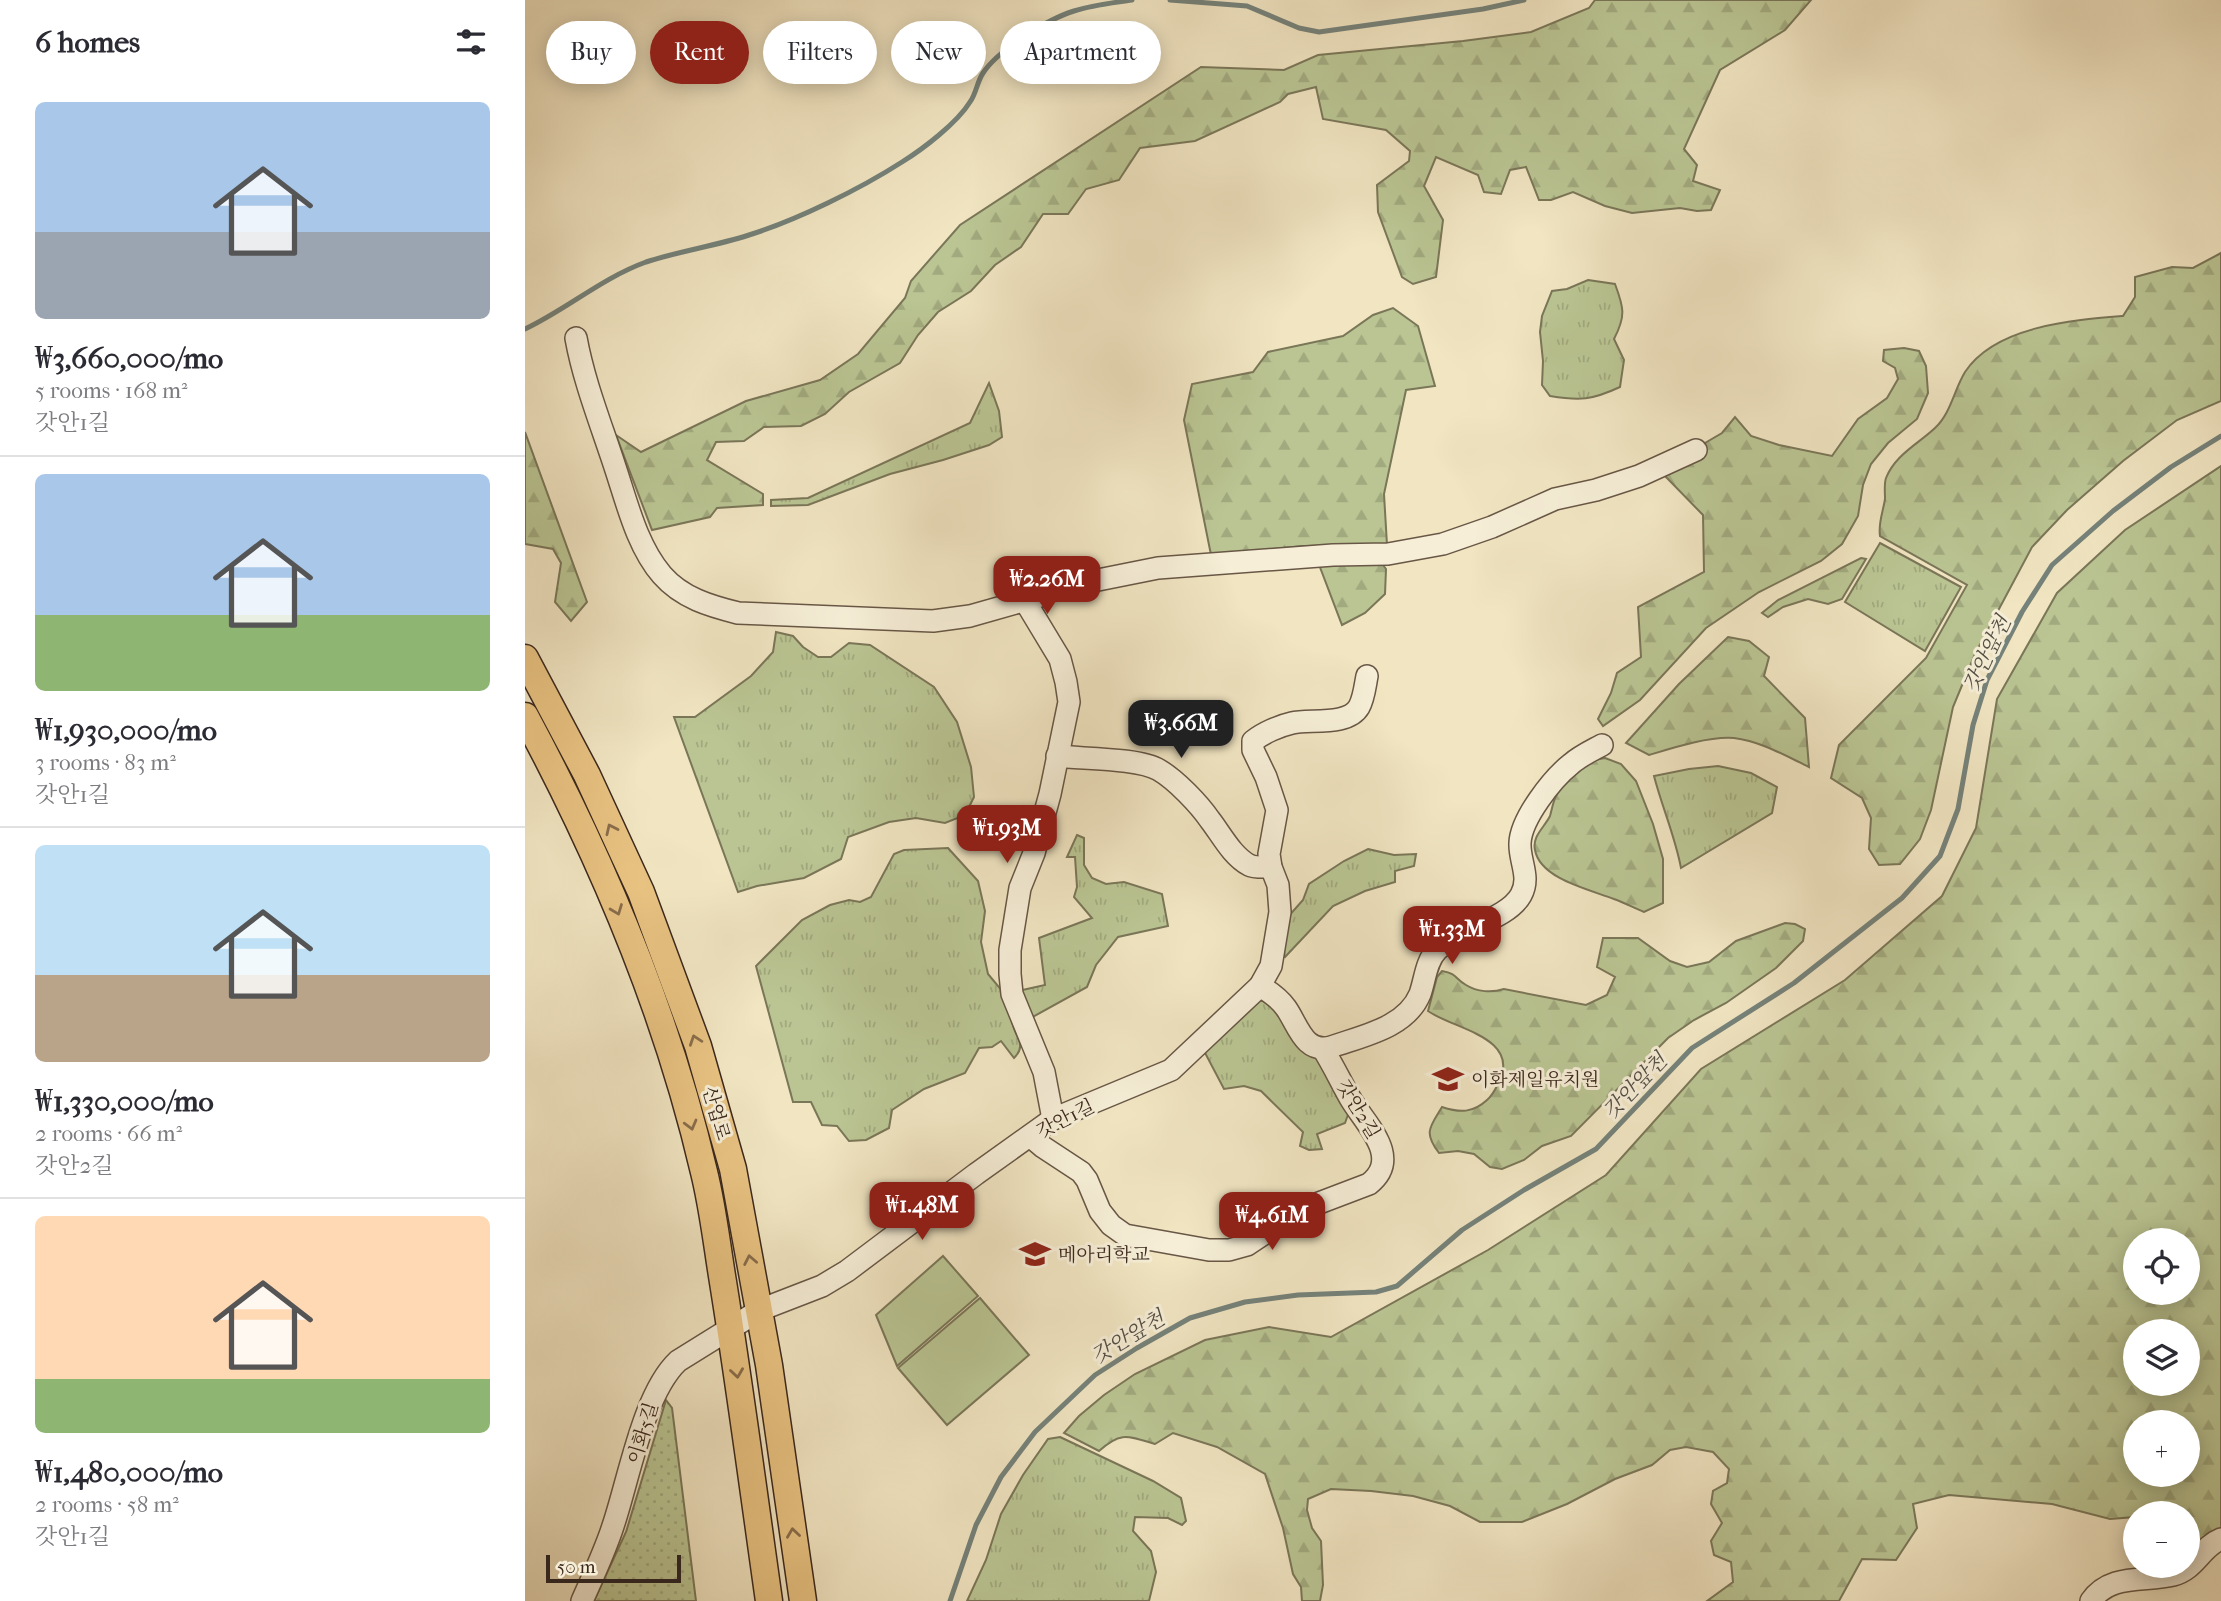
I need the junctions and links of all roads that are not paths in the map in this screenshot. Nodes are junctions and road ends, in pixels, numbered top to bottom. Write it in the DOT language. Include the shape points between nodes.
graph roads {
  1 [pos="576,338"];
  2 [pos="1696,450"];
  3 [pos="1025,601"];
  4 [pos="525,658"];
  5 [pos="1367,676"];
  6 [pos="525,716"];
  7 [pos="1602,745"];
  8 [pos="1057,756"];
  9 [pos="1271,867"];
  10 [pos="1260,986"];
  11 [pos="1323,1049"];
  12 [pos="1053,1119"];
  13 [pos="1030,1136"];
  14 [pos="760,1310"];
  15 [pos="730,1329"];
  16 [pos="2221,1539"];
  17 [pos="582,1601"];
  18 [pos="769,1601"];
  19 [pos="803,1601"];
  20 [pos="2091,1601"];
  1 -- 3 [label="street" via="634,522 662,576 683,593 708,606 738,612 933,621"];
  2 -- 3 [label="street" via="1639,476 1555,499 1443,544 1388,554 1158,568 1098,580 1067,580"];
  3 -- 8 [label="street" via="1060,659 1066,682 1069,702"];
  14 -- 4 [label="main road, 산업로, one-way" via="733,1169 698,1046 641,892 587,775"];
  5 -- 9 [label="street, 갓안1길" via="1358,709 1351,715 1292,723 1253,741 1277,810"];
  6 -- 15 [label="main road, 산업로, one-way" via="563,786 615,903 672,1054 705,1174"];
  7 -- 11 [label="street" via="1568,766 1525,823 1520,846 1525,884 1512,906 1437,950 1419,996 1400,1018"];
  8 -- 9 [label="street" via="1157,769 1208,817 1241,859"];
  8 -- 12 [label="street" via="1034,853 1017,901 1010,950 1012,994 1044,1072"];
  9 -- 10 [label="street, 갓안1길" via="1280,912 1271,966"];
  10 -- 11 [label="street, 갓안2길" via="1286,1008 1308,1043"];
  10 -- 12 [label="street, 갓안1길" via="1171,1070"];
  11 -- 13 [label="street, 갓안2길" via="1378,1138 1382,1167 1369,1184 1297,1211 1247,1245 1209,1250 1125,1235 1100,1211 1081,1172"];
  12 -- 13 [label="street, 갓안1길"];
  13 -- 14 [label="street, 갓안1길" via="847,1271"];
  14 -- 15 [label="street, 이화5길"];
  19 -- 14 [label="main road, 산업로, one-way"];
  15 -- 17 [label="street, 이화5길" via="678,1361 659,1384 613,1528"];
  15 -- 18 [label="main road, 산업로, one-way"];
  16 -- 20 [label="street" via="2207,1546 2185,1571 2120,1581"];
}
